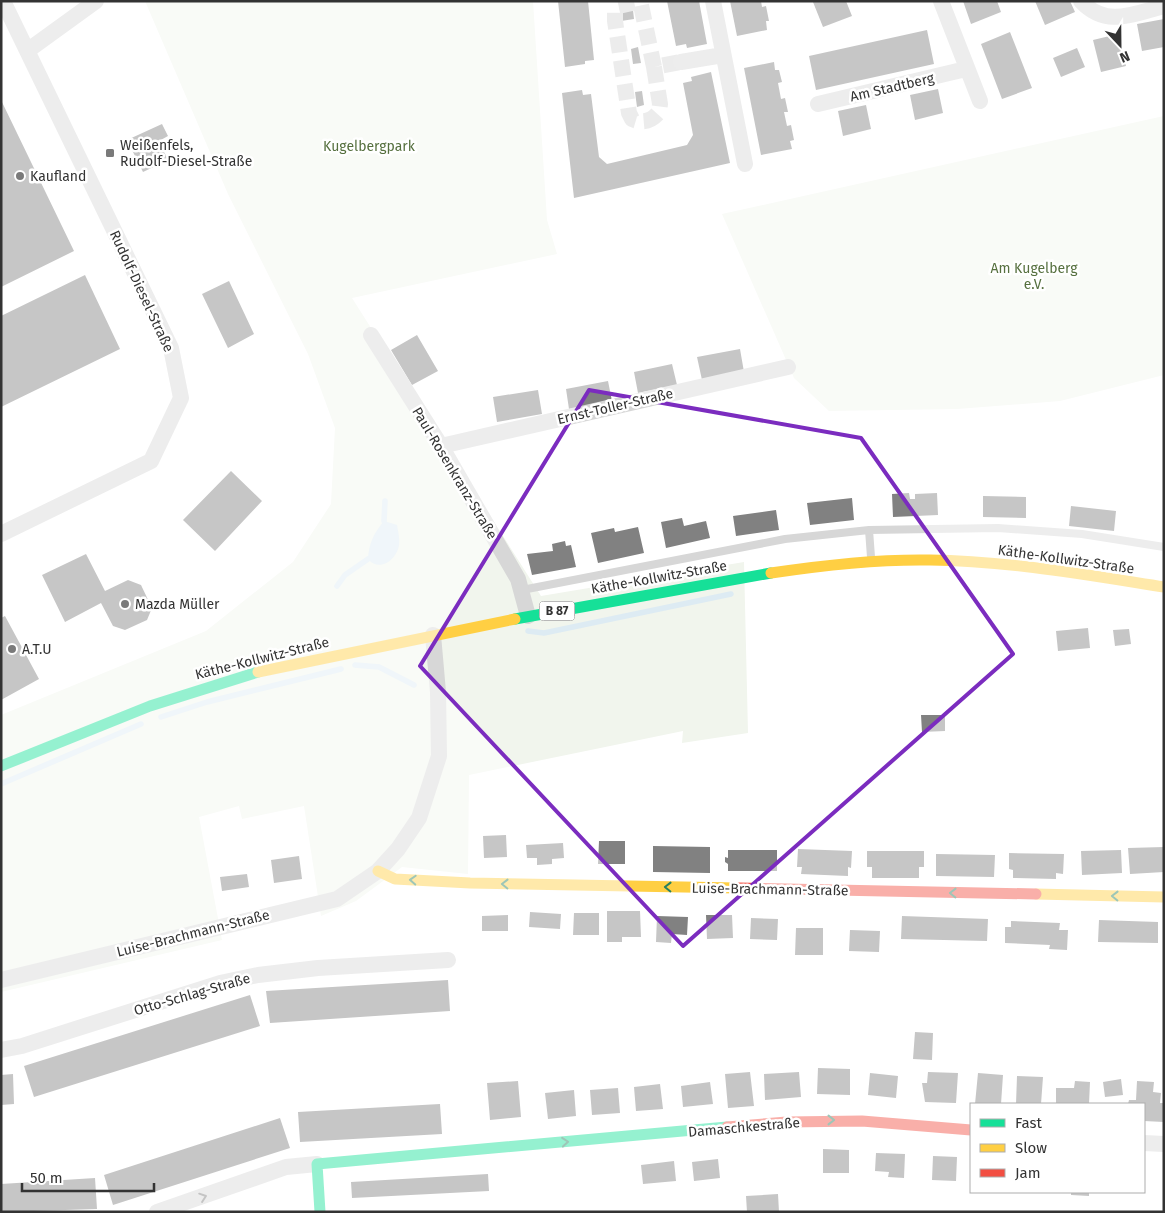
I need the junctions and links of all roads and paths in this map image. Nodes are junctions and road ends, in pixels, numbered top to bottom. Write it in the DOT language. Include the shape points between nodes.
graph roads {
  1 [pos="3,1"];
  2 [pos="96,1"];
  3 [pos="713,1"];
  4 [pos="941,1"];
  5 [pos="1081,1"];
  6 [pos="1164,6"];
  7 [pos="27,51"];
  8 [pos="723,56"];
  9 [pos="681,62"];
  10 [pos="966,69"];
  11 [pos="980,101"];
  12 [pos="818,104"];
  13 [pos="745,164"];
  14 [pos="371,335"];
  15 [pos="788,367"];
  16 [pos="441,446"];
  17 [pos="869,530"];
  18 [pos="1,534"];
  19 [pos="1164,547"];
  20 [pos="872,562"];
  21 [pos="1164,587"];
  22 [pos="522,590"];
  23 [pos="528,616"];
  24 [pos="432,635"];
  25 [pos="1,766"];
  26 [pos="378,871"];
  27 [pos="1164,897"];
  28 [pos="448,960"];
  29 [pos="1,980"];
  30 [pos="1,1050"];
  31 [pos="970,1130"];
  32 [pos="1145,1143"];
  33 [pos="1164,1144"];
  34 [pos="317,1164"];
  35 [pos="157,1212"];
  36 [pos="320,1212"];
  1 -- 7 [label="street, Rudolf-Diesel-Straße"];
  2 -- 7 [label="street"];
  3 -- 8 [label="street"];
  4 -- 10 [label="street"];
  5 -- 6 [label="street" via="1089,10 1115,18"];
  7 -- 18 [label="street, Rudolf-Diesel-Straße" via="171,348 181,398 151,461"];
  8 -- 9 [label="street"];
  8 -- 13 [label="street"];
  10 -- 11 [label="street"];
  10 -- 12 [label="street, Am Stadtberg"];
  14 -- 16 [label="street, Paul-Rosenkranz-Straße"];
  15 -- 16 [label="street, Ernst-Toller-Straße"];
  16 -- 22 [label="street, Paul-Rosenkranz-Straße"];
  17 -- 19 [label="lane" via="998,528 1082,534"];
  17 -- 20 [label="lane"];
  17 -- 22 [label="lane" via="785,539"];
  20 -- 21 [label="street, Käthe-Kollwitz-Straße / B 87" via="946,560 1001,564"];
  20 -- 23 [label="street, Käthe-Kollwitz-Straße / B 87" via="765,574"];
  22 -- 23 [label="street, Paul-Rosenkranz-Straße"];
  23 -- 24 [label="street, Käthe-Kollwitz-Straße / B 87"];
  24 -- 25 [label="street, Käthe-Kollwitz-Straße / B 87" via="300,661 202,688 130,712"];
  24 -- 26 [label="street, Luise-Brachmann-Straße" via="438,692 439,756 419,818"];
  27 -- 26 [label="street, Luise-Brachmann-Straße, one-way" via="470,883 395,879"];
  26 -- 29 [label="street, Luise-Brachmann-Straße" via="337,899"];
  28 -- 30 [label="street, Otto-Schlag-Straße" via="258,975 220,983"];
  34 -- 31 [label="street, Damaschkestraße, one-way" via="819,1120"];
  32 -- 33 [label="street"];
  35 -- 34 [label="street, one-way" via="286,1166"];
  34 -- 36 [label="street"];
}
